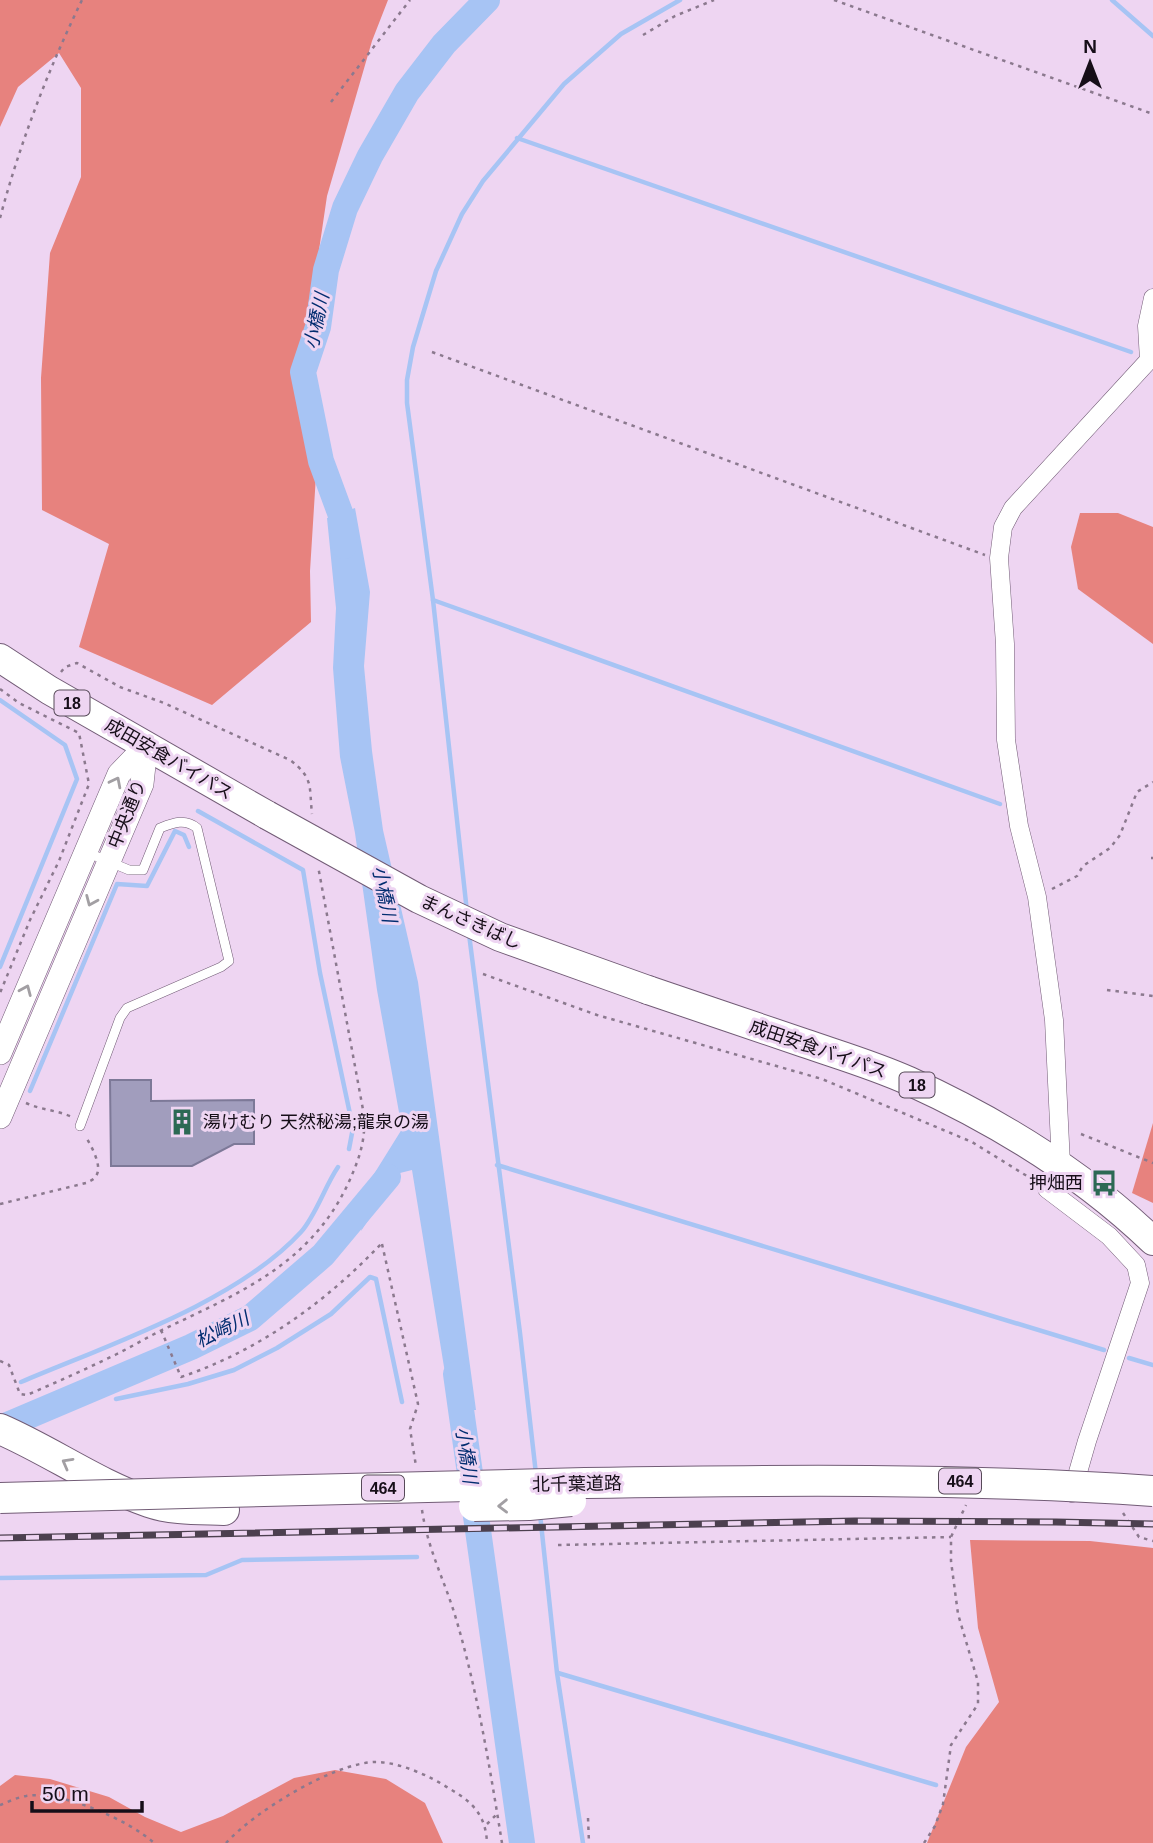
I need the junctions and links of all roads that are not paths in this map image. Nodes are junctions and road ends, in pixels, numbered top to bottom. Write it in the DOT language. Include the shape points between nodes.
graph roads {
  1 [pos="1153,298"];
  2 [pos="0,658"];
  3 [pos="146,746"];
  4 [pos="267,815"];
  5 [pos="85,852"];
  6 [pos="107,862"];
  7 [pos="648,990"];
  8 [pos="0,1053"];
  9 [pos="4,1107"];
  10 [pos="80,1126"];
  11 [pos="1061,1164"];
  12 [pos="1153,1241"];
  13 [pos="0,1429"];
  14 [pos="766,1480"];
  15 [pos="1153,1491"];
  16 [pos="0,1498"];
  17 [pos="1070,1500"];
  1 -- 11 [label="street" via="1147,326 1149,360 1013,508 1003,527 999,558 1006,740 1019,826 1037,897 1054,1020"];
  2 -- 3 [label="main road, 成田安食バイパス / 18"];
  3 -- 4 [label="main road, 成田安食バイパス / 18"];
  5 -- 3 [label="street, 中央通り, one-way" via="119,774"];
  3 -- 6 [label="street, 中央通り" via="142,784"];
  4 -- 7 [label="main road, まんさきばし / 18, bridge" via="419,899 500,937"];
  5 -- 6 [label="lane"];
  8 -- 5 [label="street, 中央通り, one-way"];
  6 -- 9 [label="street, 中央通り, one-way"];
  6 -- 10 [label="lane" via="143,870 160,828 174,822 197,828 229,961 127,1008"];
  7 -- 11 [label="main road, 成田安食バイパス / 18" via="908,1081"];
  11 -- 12 [label="main road, 成田安食バイパス / 18"];
  11 -- 17 [label="street" via="1047,1189 1109,1236 1136,1265 1140,1283"];
  14 -- 13 [label="highway, one-way, bridge" via="529,1505 192,1508 151,1503"];
  14 -- 15 [label="highway, 北千葉道路 / 464, bridge" via="954,1481"];
  14 -- 16 [label="highway, 北千葉道路 / 464, bridge"];
}
